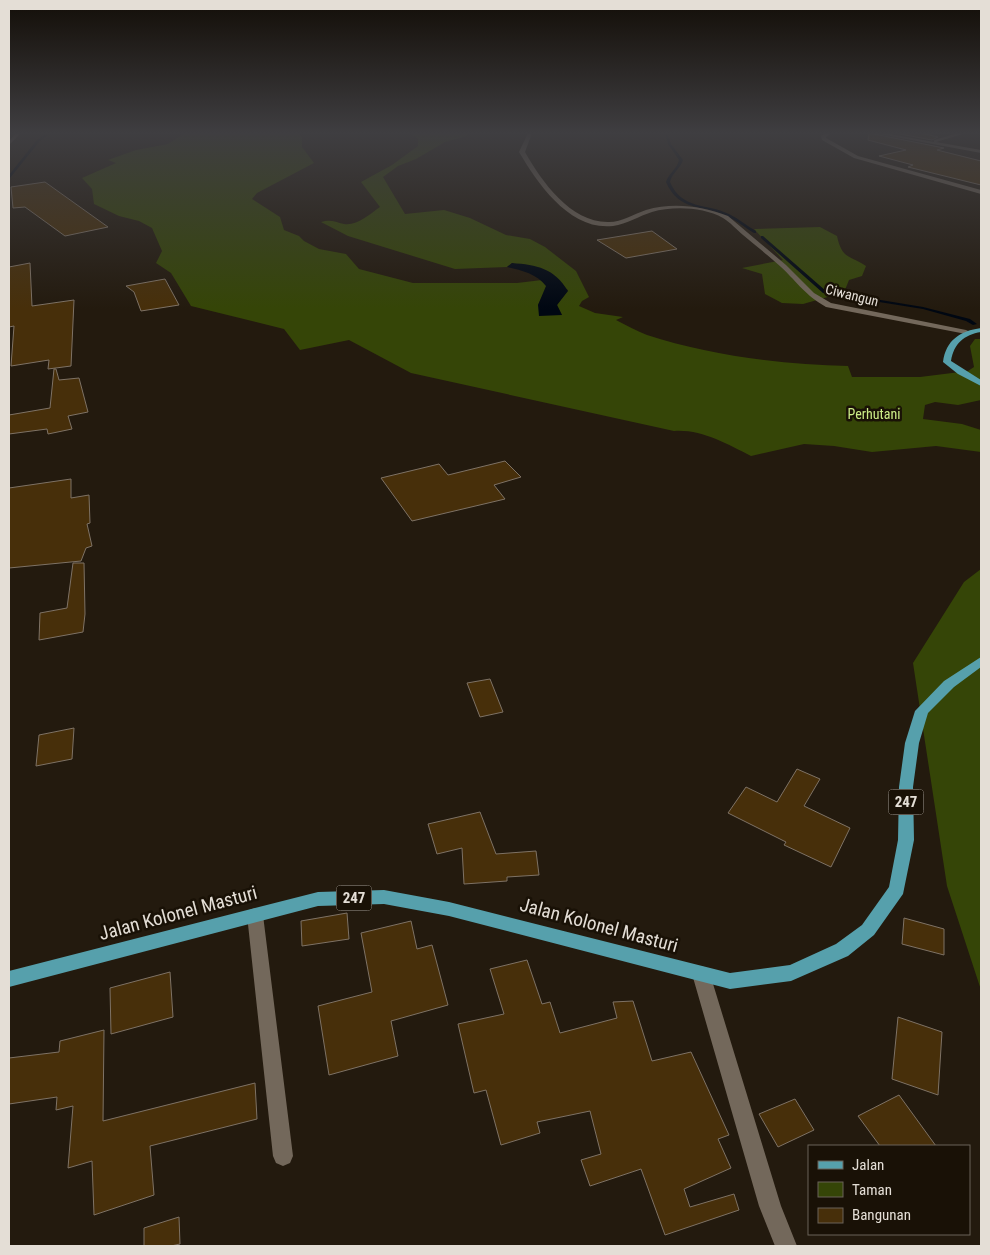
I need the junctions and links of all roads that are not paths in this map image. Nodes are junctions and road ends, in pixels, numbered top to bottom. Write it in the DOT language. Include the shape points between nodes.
graph roads {
  1 [pos="552,192"];
  2 [pos="981,330"];
  3 [pos="966,332"];
  4 [pos="981,383"];
  5 [pos="981,661"];
  6 [pos="255,915"];
  7 [pos="701,974"];
  8 [pos="9,979"];
  9 [pos="283,1156"];
  10 [pos="786,1246"];
  1 -- 3 [label="street, Ciwangun" via="568,209 588,221 608,224 659,209 686,207 726,217 784,266 810,294 829,305"];
  2 -- 3 [label="main road"];
  3 -- 4 [label="main road" via="949,348 947,362"];
  5 -- 7 [label="main road, Jalan Kolonel Masturi / 247" via="949,684 922,711 912,743 906,787 906,840 896,889 868,930 842,950 791,973 730,981"];
  6 -- 7 [label="main road, Jalan Kolonel Masturi / 247" via="318,899 384,897 449,909"];
  6 -- 8 [label="main road, Jalan Kolonel Masturi / 247"];
  6 -- 9 [label="street"];
  7 -- 10 [label="street" via="770,1206"];
}
